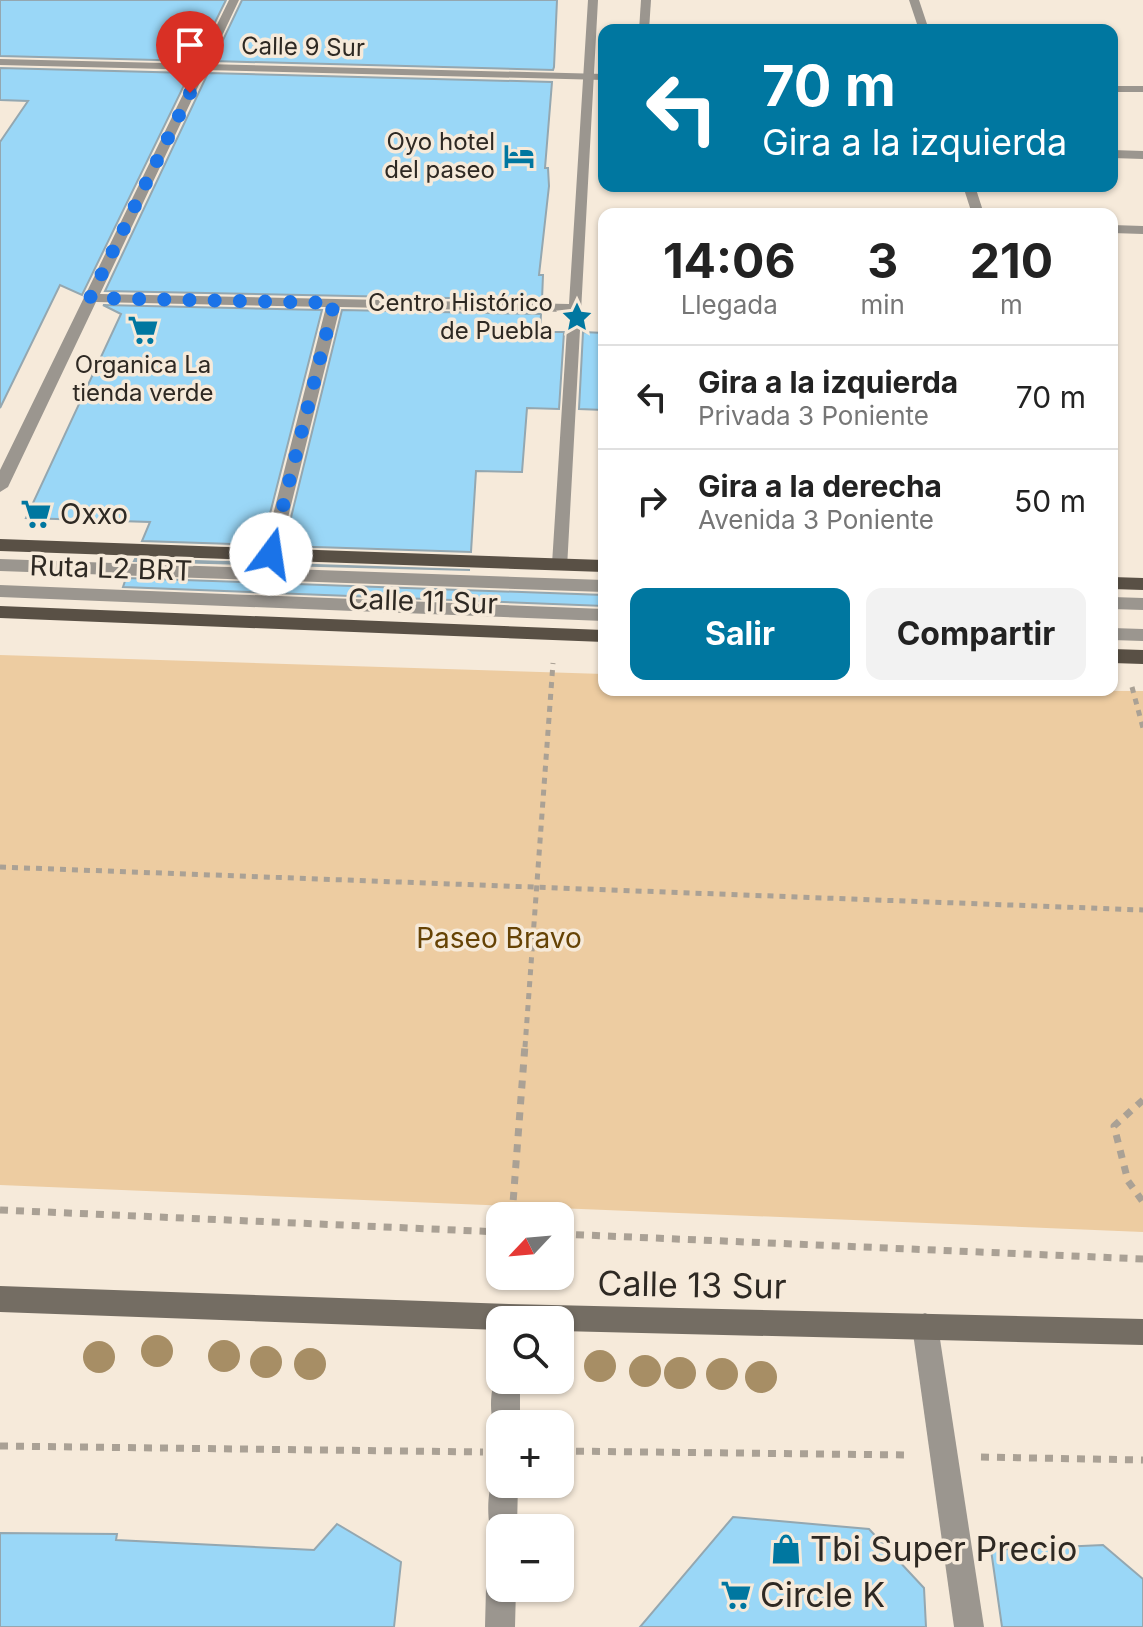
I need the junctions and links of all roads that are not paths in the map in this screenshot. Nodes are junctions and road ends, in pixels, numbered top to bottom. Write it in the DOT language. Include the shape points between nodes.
graph roads {
  1 [pos="234,0"];
  2 [pos="593,0"];
  3 [pos="646,0"];
  4 [pos="914,0"];
  5 [pos="644,24"];
  6 [pos="922,24"];
  7 [pos="0,62"];
  8 [pos="202,67"];
  9 [pos="589,76"];
  10 [pos="598,77"];
  11 [pos="1118,89"];
  12 [pos="1143,89"];
  13 [pos="1118,154"];
  14 [pos="1143,155"];
  15 [pos="1118,229"];
  16 [pos="1143,230"];
  17 [pos="90,298"];
  18 [pos="334,303"];
  19 [pos="575,308"];
  20 [pos="0,487"];
  21 [pos="0,545"];
  22 [pos="271,554"];
  23 [pos="561,564"];
  24 [pos="0,565"];
  25 [pos="598,566"];
  26 [pos="1118,583"];
  27 [pos="1143,584"];
  28 [pos="598,586"];
  29 [pos="0,591"];
  30 [pos="1118,603"];
  31 [pos="1143,604"];
  32 [pos="0,612"];
  33 [pos="598,615"];
  34 [pos="1118,634"];
  35 [pos="1143,635"];
  36 [pos="598,636"];
  37 [pos="1118,656"];
  38 [pos="1143,657"];
  39 [pos="0,1299"];
  40 [pos="486,1317"];
  41 [pos="574,1319"];
  42 [pos="925,1326"];
  43 [pos="1143,1332"];
  44 [pos="501,1602"];
  45 [pos="500,1627"];
  46 [pos="969,1627"];
  1 -- 8 [label="street"];
  2 -- 9 [label="street"];
  3 -- 5 [label="street"];
  4 -- 6 [label="street"];
  7 -- 8 [label="street, Calle 9 Sur"];
  8 -- 9 [label="street, Calle 9 Sur"];
  8 -- 17 [label="street"];
  9 -- 10 [label="street, Calle 9 Sur"];
  9 -- 19 [label="street"];
  11 -- 12 [label="street"];
  13 -- 14 [label="street"];
  15 -- 16 [label="street"];
  17 -- 18 [label="street"];
  17 -- 20 [label="street"];
  18 -- 19 [label="street"];
  18 -- 22 [label="street"];
  19 -- 23 [label="street"];
  21 -- 22 [label="main road, Calle 11 Sur"];
  22 -- 23 [label="main road, Calle 11 Sur"];
  23 -- 25 [label="main road, Calle 11 Sur"];
  24 -- 28 [label="street, Ruta L2 BRT"];
  26 -- 27 [label="main road"];
  29 -- 33 [label="street, Ruta L2 BRT"];
  30 -- 31 [label="street"];
  32 -- 36 [label="main road, Calle 11 Sur"];
  34 -- 35 [label="street"];
  37 -- 38 [label="main road"];
  39 -- 40 [label="main road, Calle 13 Sur"];
  41 -- 42 [label="main road, Calle 13 Sur"];
  42 -- 43 [label="main road, Calle 13 Sur"];
  42 -- 46 [label="street"];
  44 -- 45 [label="street"];
}
